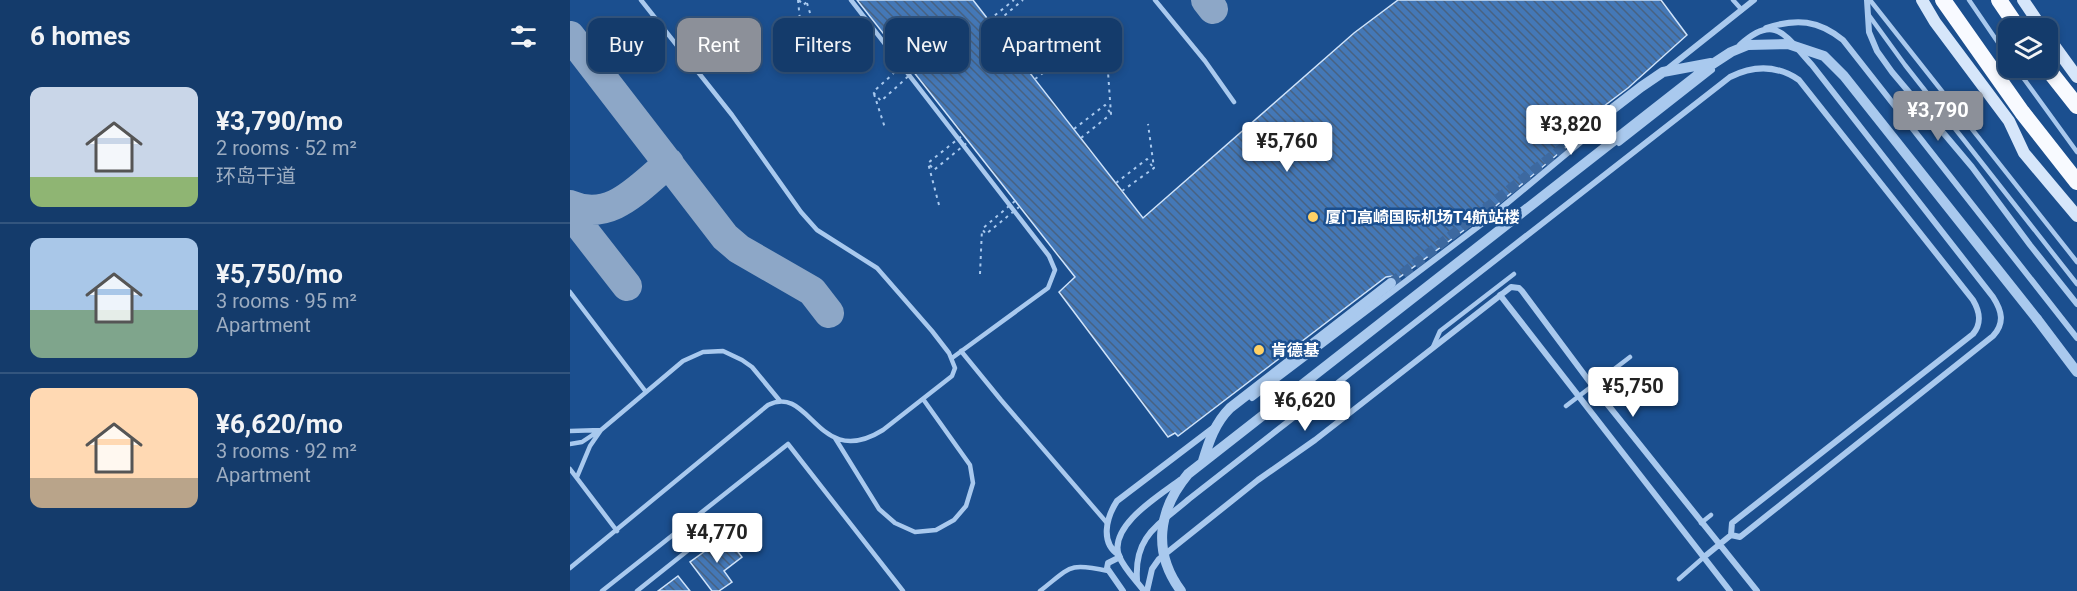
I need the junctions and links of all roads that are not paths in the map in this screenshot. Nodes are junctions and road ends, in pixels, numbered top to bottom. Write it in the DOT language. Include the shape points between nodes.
graph roads {
  1 [pos="641,0"];
  2 [pos="851,0"];
  3 [pos="1155,0"];
  4 [pos="1733,0"];
  5 [pos="1755,0"];
  6 [pos="1868,0"];
  7 [pos="1922,0"];
  8 [pos="1943,0"];
  9 [pos="1969,0"];
  10 [pos="1999,0"];
  11 [pos="2023,0"];
  12 [pos="1742,10"];
  13 [pos="1868,14"];
  14 [pos="2011,18"];
  15 [pos="2035,18"];
  16 [pos="1763,29"];
  17 [pos="1998,42"];
  18 [pos="2058,50"];
  19 [pos="1714,63"];
  20 [pos="2077,76"];
  21 [pos="2023,78"];
  22 [pos="2054,78"];
  23 [pos="2062,88"];
  24 [pos="1234,102"];
  25 [pos="2077,106"];
  26 [pos="2015,117"];
  27 [pos="1584,131"];
  28 [pos="2077,153"];
  29 [pos="2077,182"];
  30 [pos="2077,216"];
  31 [pos="2077,262"];
  32 [pos="1514,274"];
  33 [pos="1391,283"];
  34 [pos="2077,284"];
  35 [pos="570,292"];
  36 [pos="1500,295"];
  37 [pos="2077,304"];
  38 [pos="2077,338"];
  39 [pos="1433,347"];
  40 [pos="961,351"];
  41 [pos="1630,357"];
  42 [pos="952,358"];
  43 [pos="2077,372"];
  44 [pos="1592,385"];
  45 [pos="646,392"];
  46 [pos="1578,397"];
  47 [pos="923,399"];
  48 [pos="780,401"];
  49 [pos="1566,406"];
  50 [pos="601,430"];
  51 [pos="570,432"];
  52 [pos="835,438"];
  53 [pos="570,444"];
  54 [pos="1202,462"];
  55 [pos="570,469"];
  56 [pos="577,477"];
  57 [pos="1711,515"];
  58 [pos="1107,523"];
  59 [pos="1701,523"];
  60 [pos="721,524"];
  61 [pos="617,531"];
  62 [pos="1731,535"];
  63 [pos="1719,545"];
  64 [pos="1119,556"];
  65 [pos="1704,557"];
  66 [pos="570,568"];
  67 [pos="1108,571"];
  68 [pos="1680,579"];
  69 [pos="1137,581"];
  70 [pos="602,591"];
  71 [pos="637,591"];
  72 [pos="903,591"];
  73 [pos="1040,591"];
  74 [pos="1123,591"];
  75 [pos="1146,591"];
  76 [pos="1181,591"];
  77 [pos="1730,591"];
  78 [pos="1757,591"];
  1 -- 42 [label="lane" via="732,115 801,212 817,230 877,268"];
  2 -- 40 [label="lane" via="1049,256 1055,270 1048,288"];
  3 -- 24 [label="lane"];
  4 -- 12 [label="lane"];
  5 -- 12 [label="street"];
  6 -- 13 [label="street"];
  6 -- 31 [label="lane"];
  7 -- 26 [label="main road" via="1935,22"];
  8 -- 26 [label="highway"];
  9 -- 17 [label="lane"];
  10 -- 14 [label="highway"];
  11 -- 15 [label="main road"];
  12 -- 58 [label="street" via="1488,219 1124,495 1113,507"];
  13 -- 34 [label="lane"];
  13 -- 37 [label="street" via="1872,41 1892,72 1972,167"];
  16 -- 38 [label="street" via="1800,21 1827,29 1843,40"];
  16 -- 62 [label="street" via="1776,29 1784,34 1812,65 1993,297 2000,310 2001,326 1740,537"];
  16 -- 64 [label="street" via="1144,507 1122,531"];
  18 -- 20 [label="main road"];
  19 -- 27 [label="street, bridge" via="1663,72"];
  19 -- 43 [label="street, bridge" via="1748,45 1788,44 1824,56 1844,76"];
  19 -- 54 [label="street, bridge"];
  20 -- 23 [label="main road"];
  21 -- 28 [label="lane"];
  22 -- 23 [label="highway"];
  23 -- 25 [label="highway"];
  26 -- 29 [label="highway"];
  26 -- 30 [label="main road" via="2024,153"];
  32 -- 39 [label="lane" via="1440,331"];
  33 -- 54 [label="street, bridge" via="1230,408 1215,429"];
  35 -- 45 [label="lane"];
  36 -- 39 [label="street"];
  36 -- 44 [label="street" via="1511,287 1519,288"];
  36 -- 46 [label="street"];
  39 -- 75 [label="street" via="1159,560"];
  40 -- 42 [label="lane"];
  40 -- 58 [label="lane"];
  41 -- 44 [label="lane"];
  42 -- 47 [label="lane" via="952,376"];
  44 -- 46 [label="lane"];
  44 -- 59 [label="street"];
  45 -- 48 [label="lane" via="683,361 703,352 723,351 752,367"];
  45 -- 50 [label="lane"];
  46 -- 49 [label="lane"];
  46 -- 65 [label="street"];
  47 -- 52 [label="lane" via="872,438 858,442"];
  47 -- 52 [label="lane" via="970,465 973,483 966,506 954,520 936,530 915,532 879,509"];
  48 -- 52 [label="lane" via="793,403 823,432"];
  48 -- 61 [label="lane" via="768,405"];
  50 -- 51 [label="lane"];
  50 -- 53 [label="lane" via="582,442"];
  50 -- 56 [label="lane"];
  54 -- 76 [label="street, bridge" via="1176,488 1163,521 1165,556"];
  55 -- 56 [label="lane"];
  56 -- 61 [label="lane"];
  57 -- 59 [label="lane"];
  58 -- 64 [label="street" via="1109,545"];
  59 -- 63 [label="street"];
  60 -- 71 [label="lane"];
  61 -- 66 [label="lane"];
  62 -- 63 [label="street"];
  62 -- 69 [label="street" via="1732,523 1972,334 1980,319 1972,300 1800,81 1790,74 1764,68 1730,77 1189,499 1142,543 1136,561"];
  63 -- 65 [label="street"];
  63 -- 78 [label="street"];
  64 -- 67 [label="street" via="1108,563"];
  64 -- 69 [label="street"];
  65 -- 68 [label="lane"];
  65 -- 77 [label="street"];
  67 -- 73 [label="lane" via="1072,566"];
  67 -- 74 [label="street"];
  69 -- 75 [label="street"];
  70 -- 72 [label="lane" via="788,444"];
}
